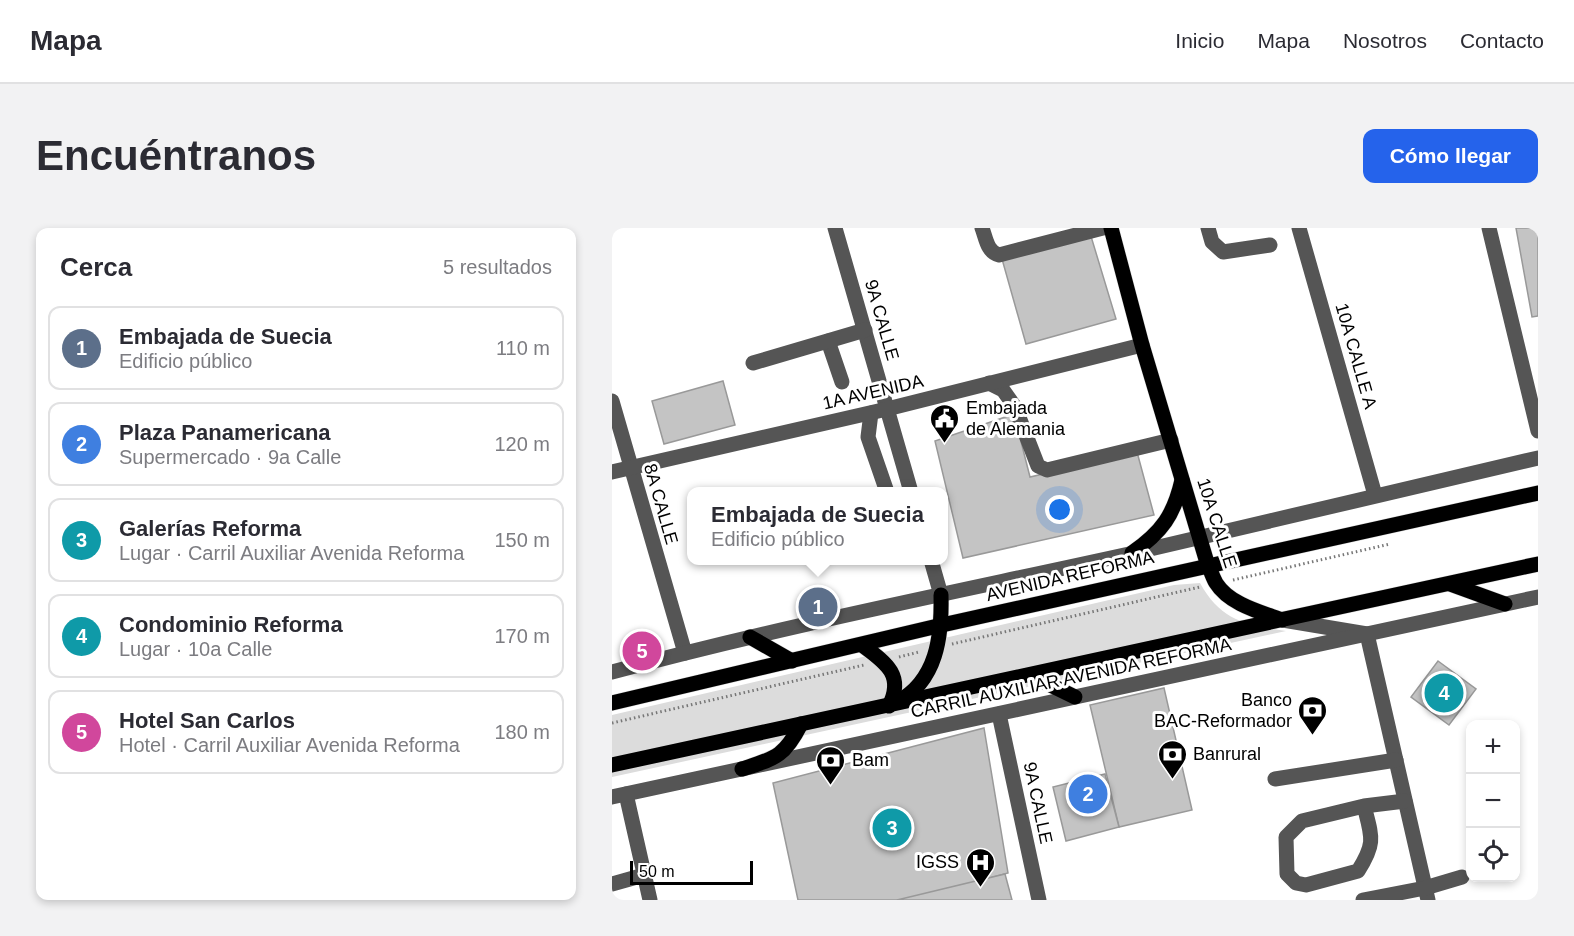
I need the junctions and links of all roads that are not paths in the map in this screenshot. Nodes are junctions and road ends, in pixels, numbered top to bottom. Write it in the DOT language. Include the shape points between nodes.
graph roads {
  1 [pos="835,228"];
  2 [pos="982,228"];
  3 [pos="1103,228"];
  4 [pos="1111,228"];
  5 [pos="1208,228"];
  6 [pos="1299,228"];
  7 [pos="1489,228"];
  8 [pos="1073,232"];
  9 [pos="1270,245"];
  10 [pos="865,330"];
  11 [pos="828,341"];
  12 [pos="1142,345"];
  13 [pos="753,363"];
  14 [pos="842,381"];
  15 [pos="989,384"];
  16 [pos="612,401"];
  17 [pos="888,409"];
  18 [pos="871,413"];
  19 [pos="1538,431"];
  20 [pos="1171,441"];
  21 [pos="1538,458"];
  22 [pos="630,467"];
  23 [pos="612,472"];
  24 [pos="1182,480"];
  25 [pos="885,487"];
  26 [pos="910,487"];
  27 [pos="1538,493"];
  28 [pos="1375,495"];
  29 [pos="1200,537"];
  30 [pos="1132,553"];
  31 [pos="1538,564"];
  32 [pos="932,565"];
  33 [pos="1208,566"];
  34 [pos="1450,584"];
  35 [pos="941,595"];
  36 [pos="1538,597"];
  37 [pos="1504,604"];
  38 [pos="1283,620"];
  39 [pos="942,625"];
  40 [pos="1367,634"];
  41 [pos="750,637"];
  42 [pos="862,645"];
  43 [pos="685,652"];
  44 [pos="792,661"];
  45 [pos="612,672"];
  46 [pos="1030,675"];
  47 [pos="1075,697"];
  48 [pos="612,703"];
  49 [pos="889,706"];
  50 [pos="999,714"];
  51 [pos="801,724"];
  52 [pos="1396,760"];
  53 [pos="612,765"];
  54 [pos="742,769"];
  55 [pos="1275,779"];
  56 [pos="619,796"];
  57 [pos="1405,801"];
  58 [pos="1364,806"];
  59 [pos="644,875"];
  60 [pos="1462,878"];
  61 [pos="612,884"];
  62 [pos="1426,894"];
  63 [pos="650,900"];
  64 [pos="1039,900"];
  65 [pos="1363,900"];
  1 -- 10 [label="street, 9A CALLE"];
  2 -- 8 [label="street" via="990,249 999,255"];
  3 -- 8 [label="street"];
  4 -- 12 [label="main road, 10A CALLE"];
  5 -- 9 [label="street" via="1212,242 1223,252"];
  6 -- 28 [label="street, 10A CALLE A"];
  7 -- 19 [label="street"];
  10 -- 11 [label="street"];
  10 -- 17 [label="street, 9A CALLE"];
  11 -- 13 [label="street"];
  11 -- 14 [label="street"];
  12 -- 15 [label="street, 1A AVENIDA"];
  12 -- 20 [label="main road, 10A CALLE"];
  15 -- 17 [label="street, 1A AVENIDA"];
  15 -- 20 [label="street" via="1003,390 1015,407 1038,466 1047,470"];
  16 -- 22 [label="street, 8A CALLE"];
  17 -- 18 [label="street, 1A AVENIDA"];
  17 -- 26 [label="street, 9A CALLE"];
  18 -- 22 [label="street, 1A AVENIDA"];
  18 -- 25 [label="street" via="868,438"];
  20 -- 24 [label="main road, 10A CALLE"];
  21 -- 28 [label="street"];
  22 -- 23 [label="street, 1A AVENIDA"];
  22 -- 43 [label="street, 8A CALLE"];
  24 -- 29 [label="main road, 10A CALLE"];
  24 -- 30 [label="main road" via="1166,523"];
  27 -- 33 [label="main road, AVENIDA REFORMA"];
  28 -- 29 [label="street"];
  29 -- 30 [label="street"];
  29 -- 33 [label="main road, 10A CALLE"];
  30 -- 35 [label="street"];
  31 -- 34 [label="main road"];
  32 -- 35 [label="street"];
  33 -- 38 [label="main road, 10A CALLE" via="1216,583 1237,602"];
  33 -- 39 [label="main road, AVENIDA REFORMA"];
  34 -- 37 [label="main road"];
  34 -- 38 [label="main road"];
  35 -- 39 [label="main road"];
  35 -- 41 [label="street"];
  36 -- 37 [label="street, CARRIL AUXILIAR AVENIDA REFORMA"];
  37 -- 40 [label="street, CARRIL AUXILIAR AVENIDA REFORMA"];
  38 -- 40 [label="street, 10A CALLE"];
  38 -- 46 [label="main road"];
  39 -- 42 [label="main road, AVENIDA REFORMA"];
  39 -- 49 [label="main road" via="929,669 915,688"];
  40 -- 47 [label="street, CARRIL AUXILIAR AVENIDA REFORMA"];
  40 -- 52 [label="street"];
  41 -- 43 [label="street"];
  41 -- 44 [label="main road"];
  42 -- 44 [label="main road, AVENIDA REFORMA"];
  42 -- 49 [label="main road" via="883,660 894,679"];
  43 -- 45 [label="street"];
  44 -- 48 [label="main road, AVENIDA REFORMA"];
  46 -- 47 [label="main road"];
  46 -- 49 [label="main road"];
  47 -- 50 [label="street, CARRIL AUXILIAR AVENIDA REFORMA"];
  49 -- 51 [label="main road"];
  50 -- 54 [label="street, CARRIL AUXILIAR AVENIDA REFORMA"];
  50 -- 64 [label="street, 9A CALLE"];
  51 -- 53 [label="main road"];
  51 -- 54 [label="main road" via="791,744 776,758"];
  52 -- 55 [label="street"];
  52 -- 57 [label="street"];
  54 -- 56 [label="street, CARRIL AUXILIAR AVENIDA REFORMA"];
  56 -- 59 [label="street"];
  57 -- 58 [label="street"];
  57 -- 62 [label="street"];
  58 -- 58 [label="street" via="1302,821 1286,837 1287,874 1296,883 1306,885 1358,871 1370,853 1371,833"];
  59 -- 61 [label="street"];
  59 -- 63 [label="street"];
  60 -- 62 [label="street"];
  62 -- 65 [label="street"];
}
